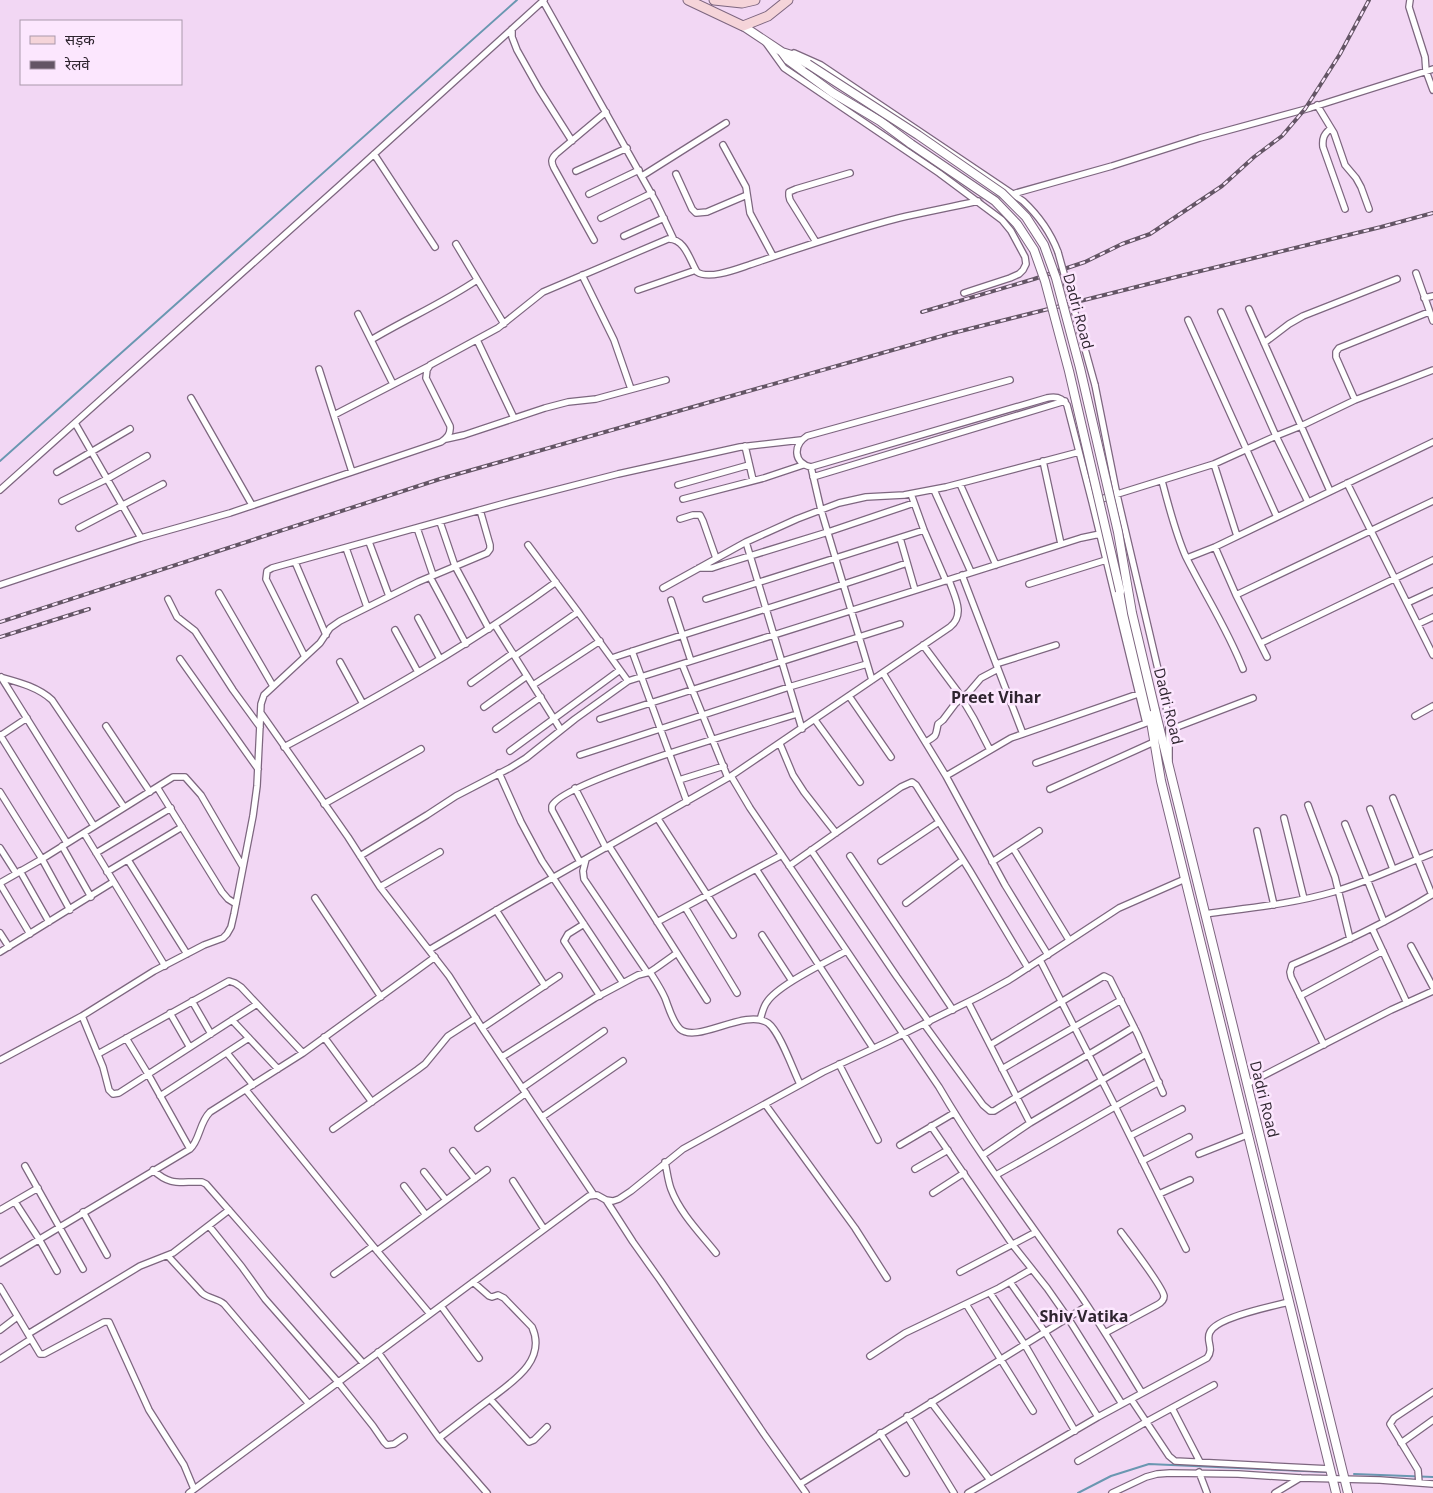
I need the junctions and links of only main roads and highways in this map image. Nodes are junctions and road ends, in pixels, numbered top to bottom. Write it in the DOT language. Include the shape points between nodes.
graph roads {
  1 [pos="688,0"];
  2 [pos="714,0"];
  3 [pos="755,0"];
  4 [pos="788,0"];
  1 -- 4 [label="main road, Dadri Road" via="744,26 768,16"];
  2 -- 3 [label="main road" via="742,3"];
}
